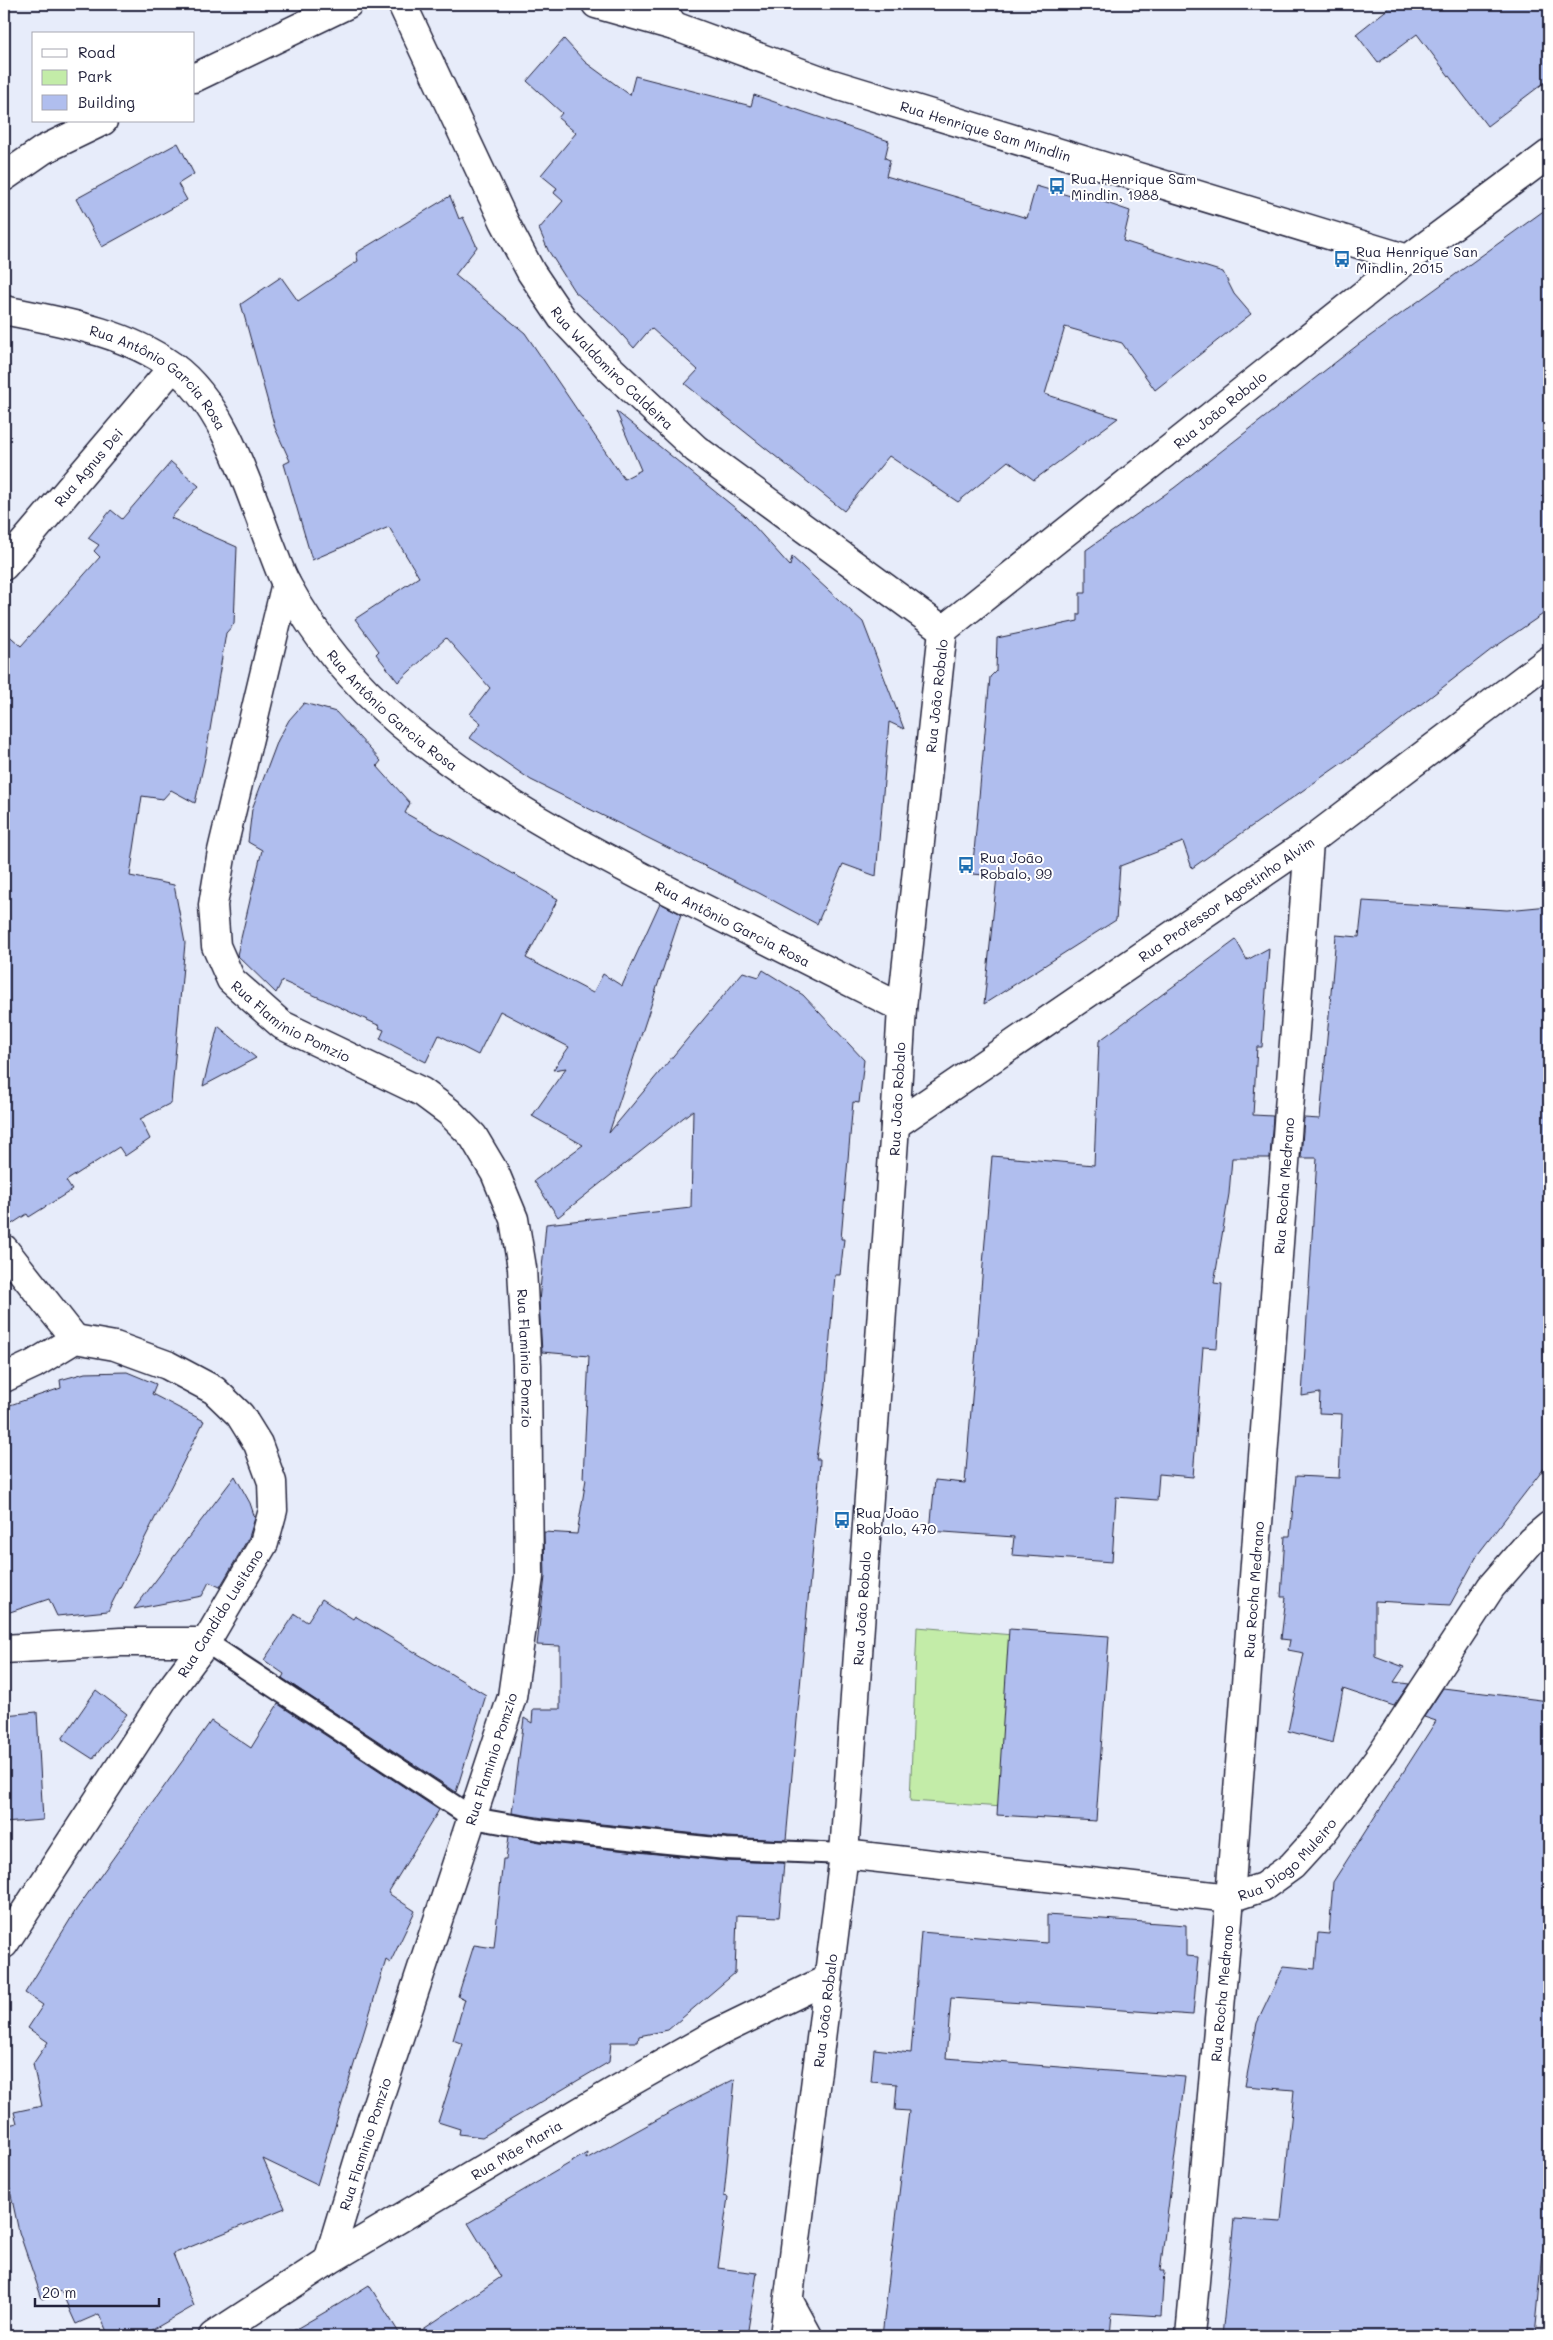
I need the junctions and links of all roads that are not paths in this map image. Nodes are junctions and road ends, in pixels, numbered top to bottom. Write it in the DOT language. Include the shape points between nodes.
graph roads {
  1 [pos="348,4"];
  2 [pos="402,4"];
  3 [pos="596,4"];
  4 [pos="658,4"];
  5 [pos="674,26"];
  6 [pos="195,78"];
  7 [pos="101,122"];
  8 [pos="1549,154"];
  9 [pos="4,177"];
  10 [pos="1408,259"];
  11 [pos="4,310"];
  12 [pos="174,367"];
  13 [pos="4,566"];
  14 [pos="286,583"];
  15 [pos="942,630"];
  16 [pos="1549,660"];
  17 [pos="1309,842"];
  18 [pos="902,1008"];
  19 [pos="895,1125"];
  20 [pos="4,1249"];
  21 [pos="75,1340"];
  22 [pos="4,1378"];
  23 [pos="1549,1526"];
  24 [pos="206,1642"];
  25 [pos="4,1649"];
  26 [pos="473,1818"];
  27 [pos="844,1854"];
  28 [pos="1230,1898"];
  29 [pos="4,1944"];
  30 [pos="828,1979"];
  31 [pos="328,2261"];
  32 [pos="790,2303"];
  33 [pos="213,2336"];
  34 [pos="784,2336"];
  35 [pos="808,2336"];
  36 [pos="1190,2336"];
  1 -- 6 [label="street"];
  2 -- 15 [label="street, Rua Waldomiro Caldeira" via="504,221 531,272 562,318 607,366 696,449"];
  3 -- 5 [label="street, Rua Henrique Sam Mindlin"];
  4 -- 5 [label="street"];
  5 -- 10 [label="street, Rua Henrique Sam Mindlin" via="826,82"];
  7 -- 9 [label="street" via="43,150"];
  8 -- 10 [label="street, Rua João Robalo"];
  10 -- 15 [label="street, Rua João Robalo"];
  11 -- 12 [label="street, Rua Antônio Garcia Rosa" via="89,327 133,344"];
  12 -- 13 [label="street, Rua Agnus Dei"];
  12 -- 14 [label="street, Rua Antônio Garcia Rosa" via="226,431"];
  14 -- 18 [label="street, Rua Antônio Garcia Rosa" via="315,630 361,686 442,758 500,798 592,852"];
  14 -- 26 [label="street, Rua Flaminio Pomzio" via="222,851 213,904 216,946 231,980 282,1025 422,1092 473,1136 495,1173 514,1219 522,1268 527,1365 529,1577 512,1697"];
  15 -- 18 [label="street, Rua João Robalo"];
  16 -- 17 [label="street, Rua Professor Agostinho Alvim"];
  17 -- 19 [label="street, Rua Professor Agostinho Alvim"];
  17 -- 28 [label="street, Rua Rocha Medrano"];
  18 -- 19 [label="street, Rua João Robalo"];
  19 -- 27 [label="street, Rua João Robalo"];
  20 -- 21 [label="street"];
  21 -- 22 [label="street"];
  21 -- 24 [label="street, Rua Candido Lusitano" via="124,1350 167,1366 214,1390 240,1415 258,1444 272,1482 273,1510 269,1526 250,1571"];
  23 -- 28 [label="street, Rua Diogo Muleiro" via="1491,1587 1380,1756 1323,1832 1292,1866 1262,1887"];
  24 -- 25 [label="street" via="121,1642"];
  24 -- 26 [label="lane"];
  24 -- 29 [label="street, Rua Candido Lusitano" via="168,1693"];
  26 -- 27 [label="lane" via="541,1830 726,1849"];
  26 -- 31 [label="street, Rua Flaminio Pomzio" via="360,2152"];
  27 -- 28 [label="street, Rua Diogo Muleiro"];
  27 -- 30 [label="street, Rua João Robalo"];
  28 -- 36 [label="street, Rua Rocha Medrano"];
  30 -- 31 [label="street, Rua Mãe Maria" via="717,2033"];
  30 -- 32 [label="street, Rua João Robalo"];
  31 -- 33 [label="street, Rua Mãe Maria"];
  32 -- 34 [label="street, Rua João Robalo"];
  32 -- 35 [label="street"];
}
